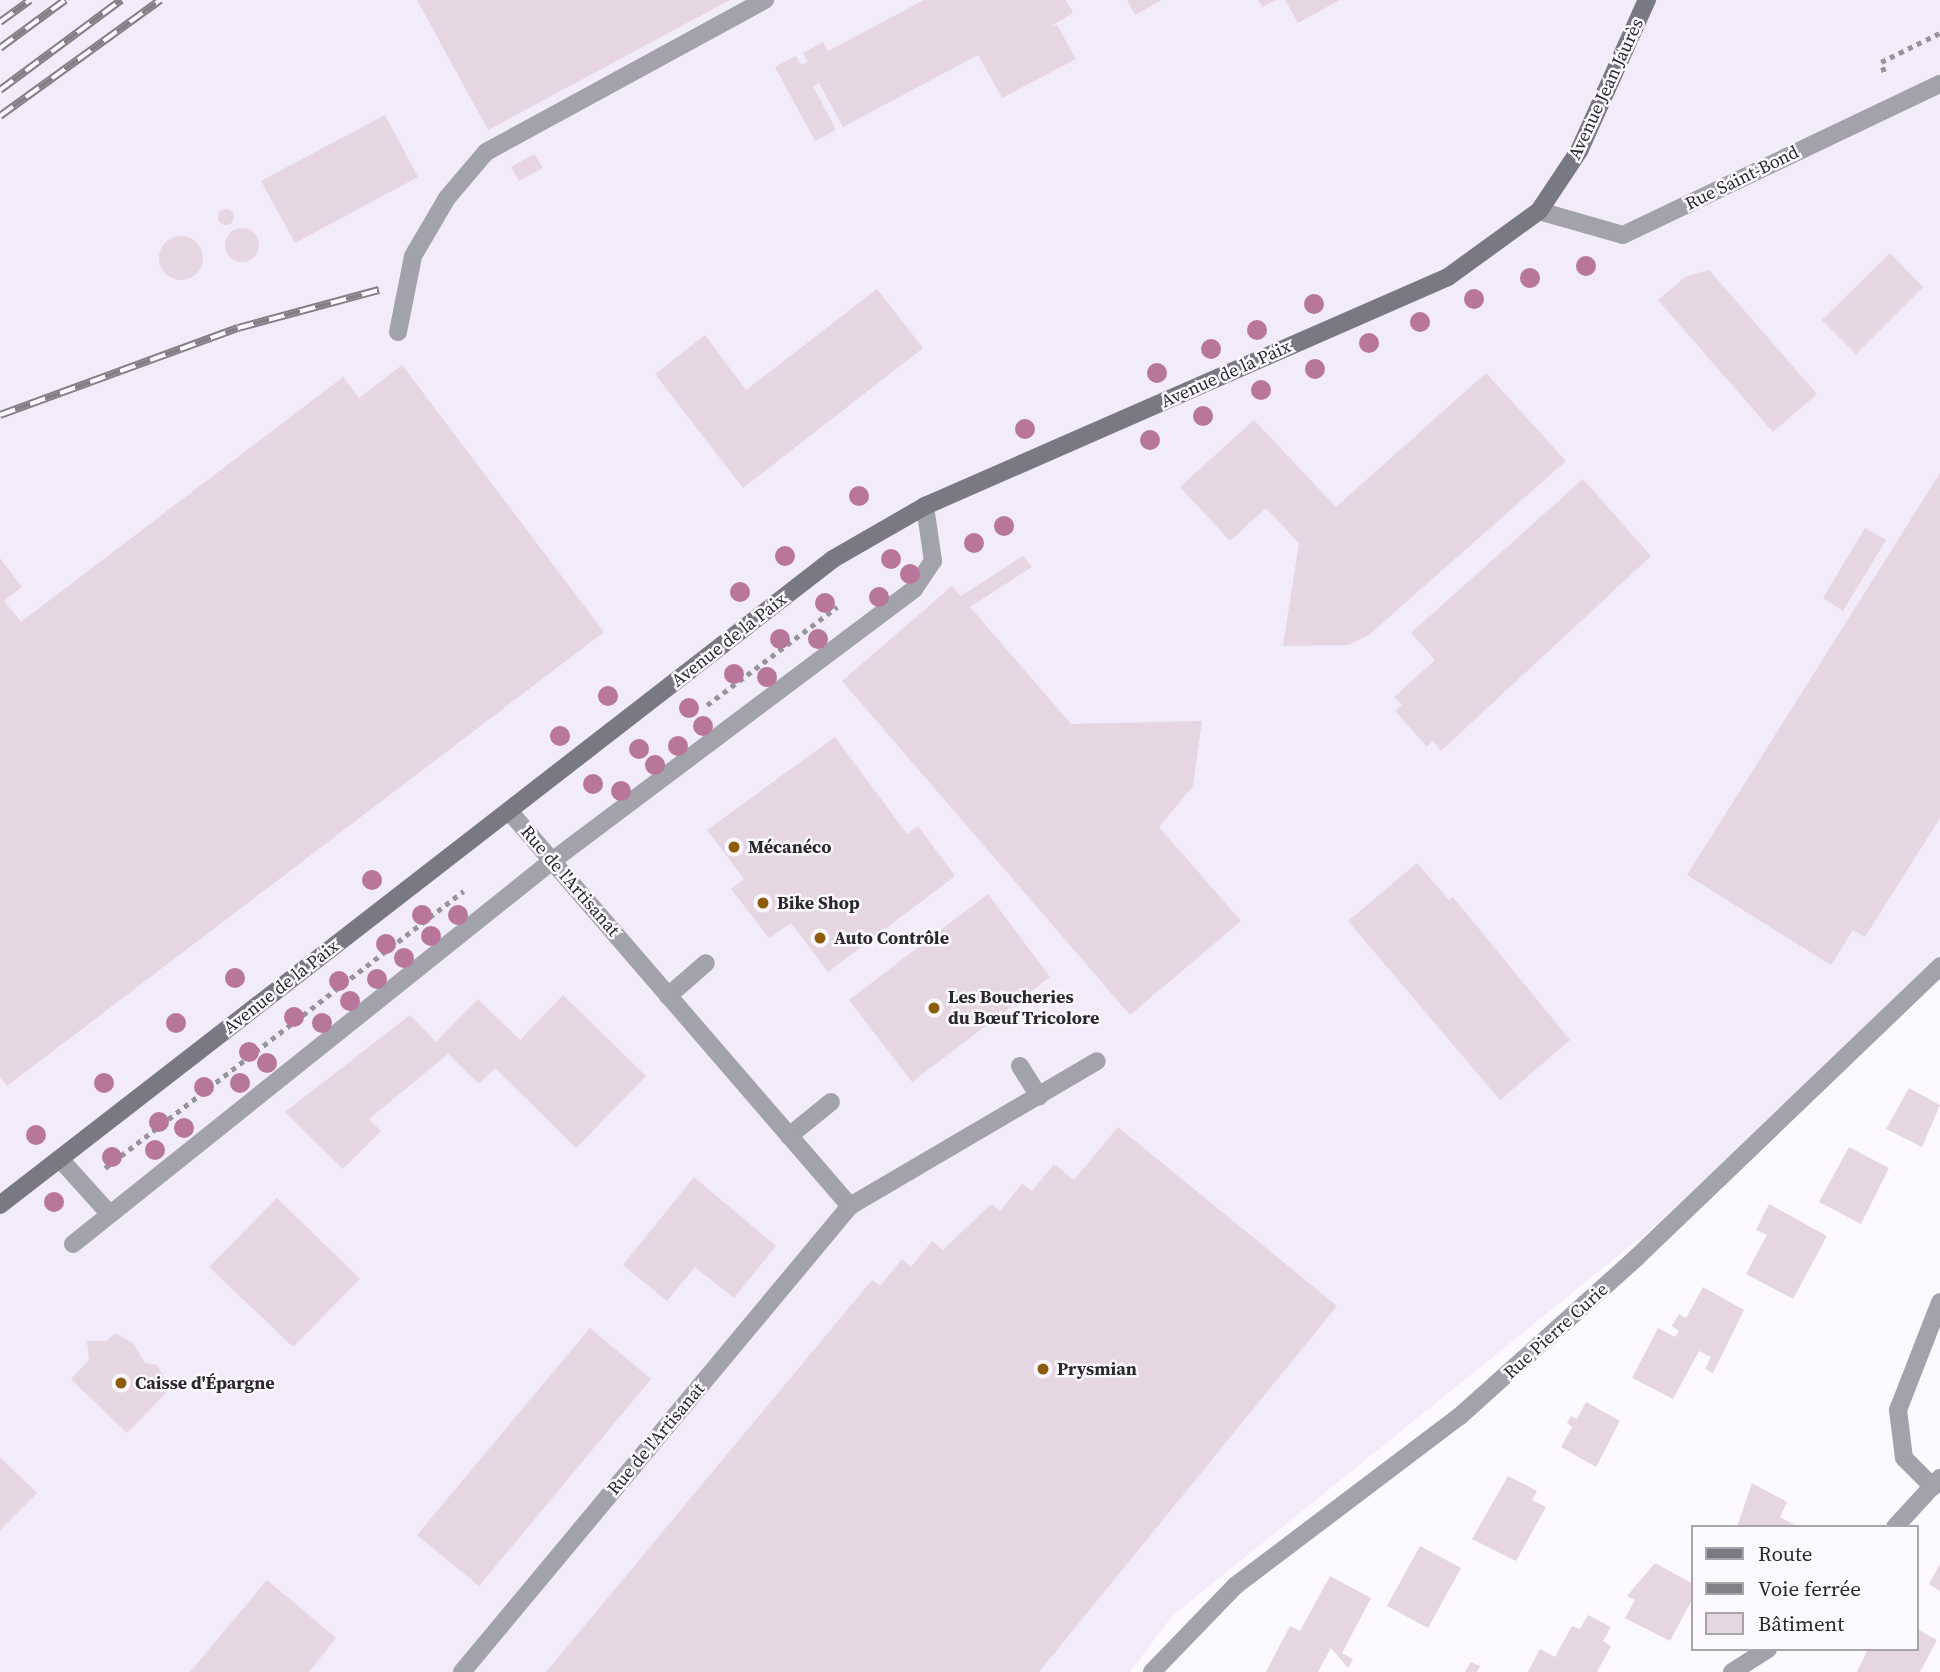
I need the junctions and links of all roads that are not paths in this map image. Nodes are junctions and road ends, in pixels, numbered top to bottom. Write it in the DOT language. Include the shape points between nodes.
graph roads {
  1 [pos="765,0"];
  2 [pos="1647,0"];
  3 [pos="1940,84"];
  4 [pos="1539,211"];
  5 [pos="398,332"];
  6 [pos="925,506"];
  7 [pos="509,811"];
  8 [pos="552,861"];
  9 [pos="706,963"];
  10 [pos="1940,966"];
  11 [pos="668,996"];
  12 [pos="1097,1060"];
  13 [pos="1020,1066"];
  14 [pos="1039,1097"];
  15 [pos="831,1102"];
  16 [pos="789,1136"];
  17 [pos="60,1159"];
  18 [pos="0,1205"];
  19 [pos="850,1206"];
  20 [pos="107,1212"];
  21 [pos="73,1244"];
  22 [pos="1940,1302"];
  23 [pos="1936,1483"];
  24 [pos="1897,1525"];
  25 [pos="1765,1651"];
  26 [pos="462,1672"];
  27 [pos="1152,1672"];
  28 [pos="1732,1672"];
  1 -- 5 [label="street" via="486,152 447,198 413,256"];
  2 -- 4 [label="main road, Avenue Jean Jaurès" via="1579,151"];
  3 -- 4 [label="street, Rue Saint-Bond" via="1623,235"];
  4 -- 6 [label="main road, Avenue de la Paix" via="1448,277"];
  6 -- 7 [label="main road, Avenue de la Paix" via="833,559"];
  6 -- 8 [label="street" via="933,561 914,589"];
  7 -- 8 [label="street, Rue de l'Artisanat"];
  7 -- 17 [label="main road, Avenue de la Paix"];
  8 -- 11 [label="street, Rue de l'Artisanat"];
  8 -- 20 [label="street"];
  9 -- 11 [label="street"];
  10 -- 27 [label="street, Rue Pierre Curie" via="1636,1258 1460,1416 1235,1586"];
  11 -- 16 [label="street, Rue de l'Artisanat"];
  12 -- 14 [label="street, Rue de l'Artisanat"];
  13 -- 14 [label="street"];
  14 -- 19 [label="street, Rue de l'Artisanat"];
  15 -- 16 [label="street"];
  16 -- 19 [label="street, Rue de l'Artisanat"];
  17 -- 18 [label="main road, Avenue de la Paix"];
  17 -- 20 [label="street"];
  19 -- 26 [label="street, Rue de l'Artisanat"];
  20 -- 21 [label="street"];
  22 -- 23 [label="street" via="1898,1410 1904,1458"];
  23 -- 24 [label="street"];
  25 -- 28 [label="street"];
}
